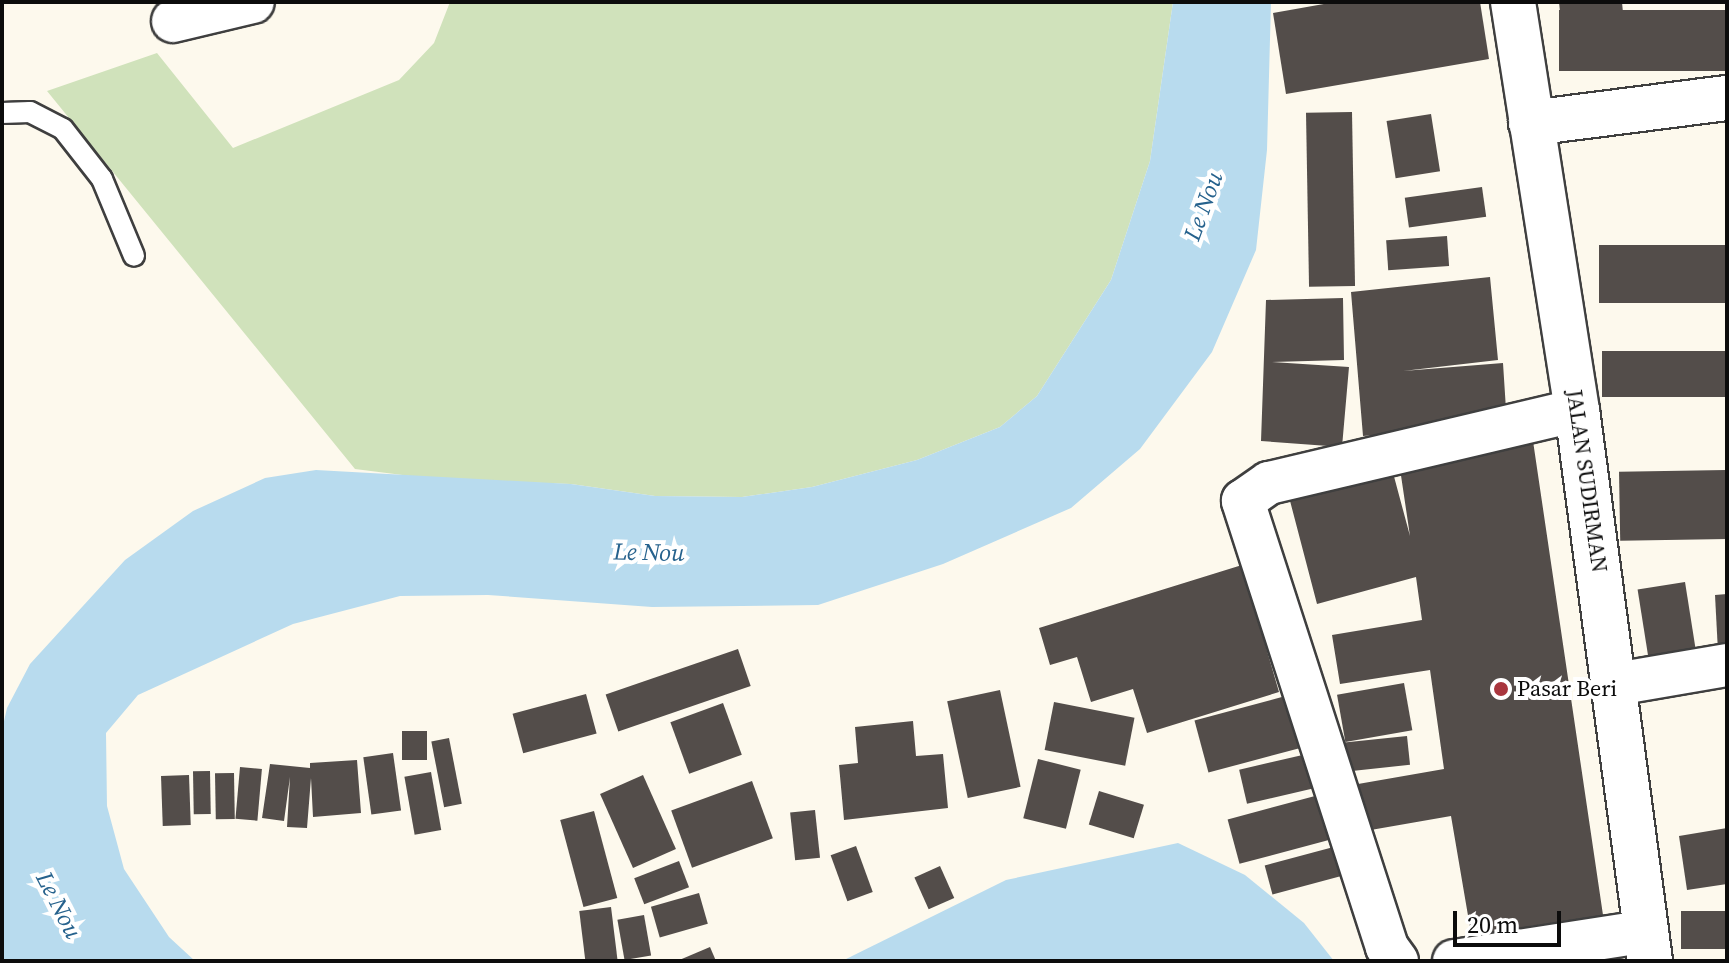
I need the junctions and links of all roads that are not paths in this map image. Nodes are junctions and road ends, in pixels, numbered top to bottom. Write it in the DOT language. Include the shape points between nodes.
graph roads {
  1 [pos="253,2"];
  2 [pos="1513,2"];
  3 [pos="173,21"];
  4 [pos="1727,98"];
  5 [pos="2,113"];
  6 [pos="1531,123"];
  7 [pos="134,256"];
  8 [pos="1577,410"];
  9 [pos="1727,665"];
  10 [pos="1616,684"];
  11 [pos="1648,946"];
  12 [pos="1397,961"];
  13 [pos="1454,961"];
  1 -- 3 [label="street"];
  2 -- 6 [label="street, JALAN SUDIRMAN"];
  4 -- 6 [label="street"];
  5 -- 7 [label="lane" via="30,112 63,129 102,179"];
  6 -- 8 [label="street, JALAN SUDIRMAN"];
  8 -- 10 [label="street, JALAN SUDIRMAN"];
  8 -- 12 [label="street" via="1269,483 1243,501 1387,947"];
  9 -- 10 [label="street"];
  10 -- 11 [label="street, JALAN SUDIRMAN"];
  11 -- 13 [label="street"];
}
